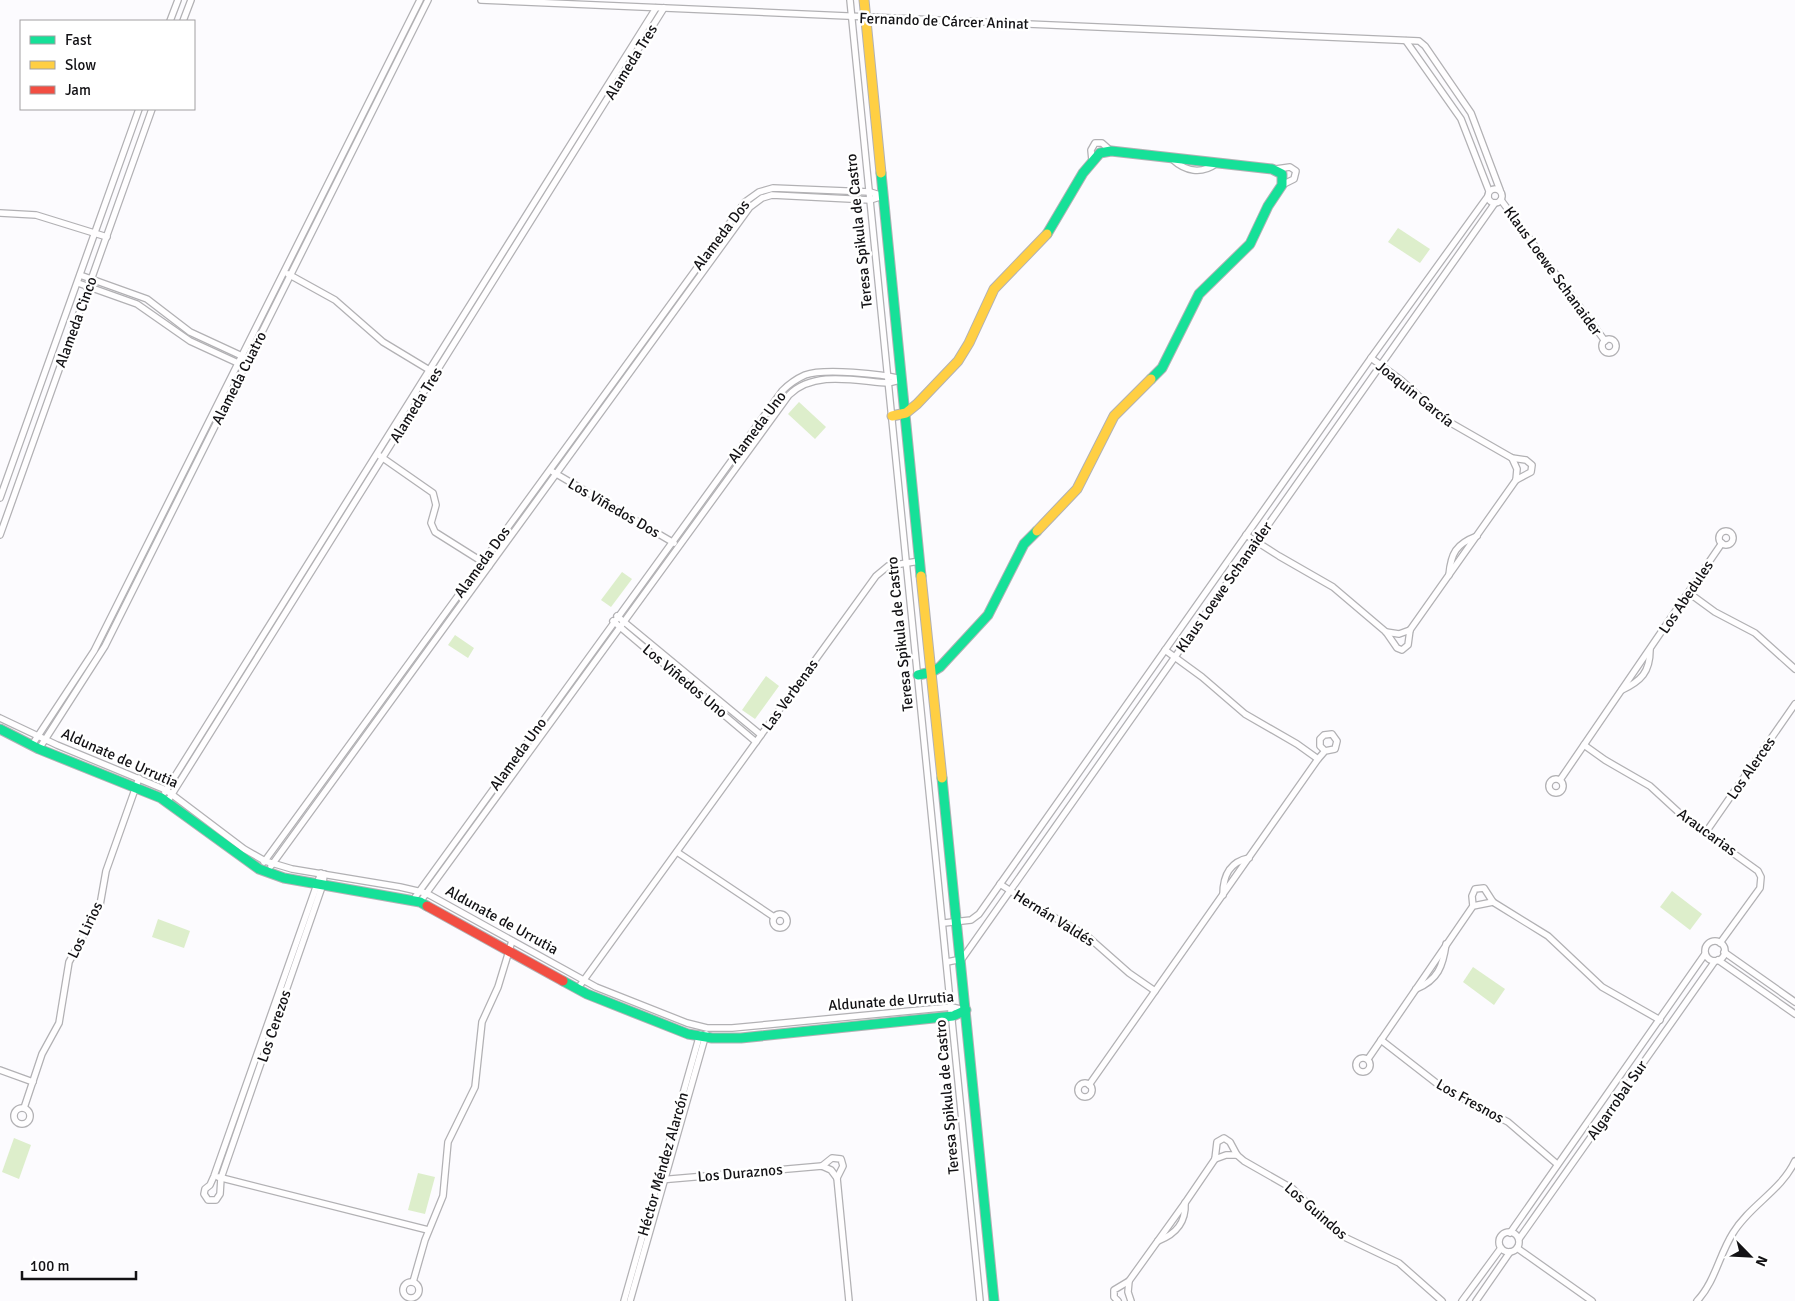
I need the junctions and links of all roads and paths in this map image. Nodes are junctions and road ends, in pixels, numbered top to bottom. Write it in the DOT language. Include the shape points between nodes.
graph roads {
  1 [pos="178,0"];
  2 [pos="191,0"];
  3 [pos="420,0"];
  4 [pos="428,0"];
  5 [pos="481,0"];
  6 [pos="850,0"];
  7 [pos="864,0"];
  8 [pos="656,8"];
  9 [pos="664,8"];
  10 [pos="851,16"];
  11 [pos="866,17"];
  12 [pos="170,20"];
  13 [pos="183,20"];
  14 [pos="1406,41"];
  15 [pos="139,110"];
  16 [pos="152,110"];
  17 [pos="1276,169"];
  18 [pos="1282,185"];
  19 [pos="1500,190"];
  20 [pos="870,192"];
  21 [pos="1489,194"];
  22 [pos="884,196"];
  23 [pos="870,200"];
  24 [pos="1498,202"];
  25 [pos="0,213"];
  26 [pos="95,233"];
  27 [pos="107,237"];
  28 [pos="287,274"];
  29 [pos="80,275"];
  30 [pos="92,279"];
  31 [pos="78,283"];
  32 [pos="89,287"];
  33 [pos="1605,341"];
  34 [pos="242,356"];
  35 [pos="1371,358"];
  36 [pos="248,359"];
  37 [pos="238,363"];
  38 [pos="1381,365"];
  39 [pos="244,366"];
  40 [pos="429,370"];
  41 [pos="436,373"];
  42 [pos="887,375"];
  43 [pos="902,379"];
  44 [pos="888,383"];
  45 [pos="906,413"];
  46 [pos="892,416"];
  47 [pos="377,454"];
  48 [pos="383,458"];
  49 [pos="1512,458"];
  50 [pos="549,470"];
  51 [pos="556,474"];
  52 [pos="1516,480"];
  53 [pos="0,498"];
  54 [pos="1246,534"];
  55 [pos="0,535"];
  56 [pos="1477,536"];
  57 [pos="1256,541"];
  58 [pos="672,542"];
  59 [pos="1722,544"];
  60 [pos="679,546"];
  61 [pos="482,561"];
  62 [pos="920,561"];
  63 [pos="907,563"];
  64 [pos="489,566"];
  65 [pos="1449,575"];
  66 [pos="1689,593"];
  67 [pos="616,618"];
  68 [pos="623,624"];
  69 [pos="1410,630"];
  70 [pos="1386,632"];
  71 [pos="1165,650"];
  72 [pos="1650,650"];
  73 [pos="1174,657"];
  74 [pos="1795,669"];
  75 [pos="932,672"];
  76 [pos="918,675"];
  77 [pos="1622,690"];
  78 [pos="1795,704"];
  79 [pos="0,718"];
  80 [pos="0,729"];
  81 [pos="761,735"];
  82 [pos="38,737"];
  83 [pos="46,741"];
  84 [pos="756,742"];
  85 [pos="1584,745"];
  86 [pos="36,747"];
  87 [pos="1325,751"];
  88 [pos="1318,759"];
  89 [pos="1560,780"];
  90 [pos="137,782"];
  91 [pos="167,796"];
  92 [pos="1706,832"];
  93 [pos="677,852"];
  94 [pos="1249,858"];
  95 [pos="265,861"];
  96 [pos="272,863"];
  97 [pos="263,871"];
  98 [pos="323,874"];
  99 [pos="320,884"];
  100 [pos="1000,884"];
  101 [pos="420,891"];
  102 [pos="1011,891"];
  103 [pos="426,894"];
  104 [pos="1223,895"];
  105 [pos="416,901"];
  106 [pos="1493,902"];
  107 [pos="1472,906"];
  108 [pos="774,917"];
  109 [pos="958,922"];
  110 [pos="944,923"];
  111 [pos="1720,943"];
  112 [pos="1446,944"];
  113 [pos="510,946"];
  114 [pos="1724,952"];
  115 [pos="1705,954"];
  116 [pos="962,959"];
  117 [pos="1717,961"];
  118 [pos="947,962"];
  119 [pos="584,981"];
  120 [pos="577,989"];
  121 [pos="1416,989"];
  122 [pos="1155,991"];
  123 [pos="1795,1002"];
  124 [pos="966,1010"];
  125 [pos="953,1012"];
  126 [pos="1795,1014"];
  127 [pos="1660,1020"];
  128 [pos="703,1032"];
  129 [pos="1381,1040"];
  130 [pos="1368,1059"];
  131 [pos="0,1070"];
  132 [pos="33,1082"];
  133 [pos="1089,1085"];
  134 [pos="24,1108"];
  135 [pos="1237,1155"];
  136 [pos="1215,1159"];
  137 [pos="1795,1161"];
  138 [pos="1557,1164"];
  139 [pos="822,1166"];
  140 [pos="214,1176"];
  141 [pos="221,1178"];
  142 [pos="837,1178"];
  143 [pos="662,1180"];
  144 [pos="210,1185"];
  145 [pos="219,1189"];
  146 [pos="1185,1203"];
  147 [pos="428,1230"];
  148 [pos="1510,1233"];
  149 [pos="1518,1239"];
  150 [pos="1158,1241"];
  151 [pos="1501,1248"];
  152 [pos="1517,1248"];
  153 [pos="1510,1252"];
  154 [pos="990,1265"];
  155 [pos="977,1266"];
  156 [pos="1129,1281"];
  157 [pos="413,1282"];
  158 [pos="624,1301"];
  159 [pos="630,1301"];
  160 [pos="849,1301"];
  161 [pos="980,1301"];
  162 [pos="994,1301"];
  163 [pos="1118,1301"];
  164 [pos="1131,1301"];
  165 [pos="1442,1301"];
  166 [pos="1462,1301"];
  167 [pos="1476,1301"];
  168 [pos="1592,1301"];
  169 [pos="1697,1301"];
  1 -- 12 [label="street"];
  2 -- 13 [label="street"];
  3 -- 28 [label="street, Alameda Cuatro"];
  4 -- 28 [label="street, Alameda Cuatro"];
  5 -- 8 [label="street, Fernando de Cárcer Aninat"];
  6 -- 10 [label="street, Teresa Spikula de Castro"];
  7 -- 11 [label="street, Teresa Spikula de Castro"];
  8 -- 9 [label="street, Fernando de Cárcer Aninat"];
  8 -- 40 [label="street, Alameda Tres"];
  9 -- 10 [label="street, Fernando de Cárcer Aninat"];
  9 -- 41 [label="street, Alameda Tres"];
  10 -- 11 [label="street, Fernando de Cárcer Aninat"];
  10 -- 20 [label="street, Teresa Spikula de Castro"];
  11 -- 14 [label="street, Fernando de Cárcer Aninat"];
  11 -- 22 [label="street, Teresa Spikula de Castro"];
  14 -- 19 [label="street, Klaus Loewe Schanaider" via="1423,44 1471,113"];
  14 -- 21 [label="street" via="1460,119"];
  15 -- 26 [label="street, Alameda Cinco"];
  16 -- 27 [label="street, Alameda Cinco"];
  17 -- 18 [label="street" via="1283,176"];
  17 -- 18 [label="street" via="1290,167 1296,172 1294,179"];
  17 -- 45 [label="street" via="1111,151 1100,153 1092,160 1047,234 994,289 962,355"];
  18 -- 75 [label="street" via="1250,244 1194,301 1162,368 1110,422 1077,489 1024,544 988,615 948,660"];
  19 -- 21 [label="street" via="1496,188"];
  19 -- 24 [label="street" via="1502,195"];
  20 -- 22 [label="street, Alameda Dos"];
  20 -- 23 [label="street, Teresa Spikula de Castro"];
  20 -- 50 [label="street, Alameda Dos" via="773,188 749,198"];
  21 -- 24 [label="street" via="1489,200"];
  21 -- 35 [label="street, Klaus Loewe Schanaider"];
  22 -- 23 [label="street, Alameda Dos"];
  22 -- 43 [label="street, Teresa Spikula de Castro"];
  23 -- 42 [label="street, Teresa Spikula de Castro"];
  23 -- 51 [label="street, Alameda Dos" via="776,195 753,204"];
  24 -- 33 [label="street, Klaus Loewe Schanaider"];
  24 -- 38 [label="street, Klaus Loewe Schanaider"];
  25 -- 26 [label="street" via="36,215"];
  26 -- 27 [label="street"];
  26 -- 29 [label="street, Alameda Cinco"];
  27 -- 30 [label="street, Alameda Cinco"];
  28 -- 34 [label="street, Alameda Cuatro"];
  28 -- 36 [label="street, Alameda Cuatro"];
  28 -- 40 [label="street" via="335,300 383,342"];
  29 -- 30 [label="street"];
  29 -- 31 [label="street, Alameda Cinco"];
  30 -- 32 [label="street, Alameda Cinco"];
  30 -- 34 [label="street" via="147,299 190,332"];
  31 -- 32 [label="street"];
  31 -- 53 [label="street, Alameda Cinco"];
  32 -- 37 [label="street" via="143,307 190,341"];
  32 -- 55 [label="street, Alameda Cinco"];
  34 -- 36 [label="street"];
  34 -- 37 [label="street, Alameda Cuatro"];
  35 -- 38 [label="street, Joaquín García"];
  35 -- 54 [label="street, Klaus Loewe Schanaider"];
  36 -- 39 [label="street, Alameda Cuatro"];
  37 -- 39 [label="street"];
  37 -- 82 [label="street, Alameda Cuatro" via="97,645"];
  38 -- 49 [label="street, Joaquín García" via="1444,420"];
  38 -- 57 [label="street, Klaus Loewe Schanaider"];
  39 -- 83 [label="street, Alameda Cuatro" via="100,655"];
  40 -- 41 [label="street"];
  40 -- 47 [label="street, Alameda Tres"];
  41 -- 48 [label="street, Alameda Tres"];
  42 -- 43 [label="street, Alameda Uno"];
  42 -- 44 [label="street, Teresa Spikula de Castro"];
  42 -- 58 [label="street, Alameda Uno" via="820,372 792,382 778,396"];
  43 -- 44 [label="street, Alameda Uno"];
  43 -- 45 [label="street, Teresa Spikula de Castro"];
  44 -- 46 [label="street, Teresa Spikula de Castro"];
  44 -- 60 [label="street, Alameda Uno" via="821,379 804,383 794,390"];
  45 -- 46 [label="street"];
  45 -- 62 [label="street, Teresa Spikula de Castro"];
  46 -- 63 [label="street, Teresa Spikula de Castro"];
  47 -- 48 [label="street"];
  47 -- 91 [label="street, Alameda Tres"];
  48 -- 61 [label="street" via="433,493 436,505 431,523 436,532"];
  48 -- 91 [label="street, Alameda Tres"];
  49 -- 52 [label="street" via="1517,469"];
  49 -- 52 [label="street, Joaquín García" via="1528,461 1532,468 1527,475"];
  50 -- 51 [label="street, Los Viñedos Dos"];
  50 -- 61 [label="street, Alameda Dos"];
  51 -- 58 [label="street, Los Viñedos Dos"];
  51 -- 64 [label="street, Alameda Dos"];
  52 -- 56 [label="street, Joaquín García"];
  54 -- 57 [label="street, Joaquín García"];
  54 -- 71 [label="street, Klaus Loewe Schanaider"];
  56 -- 65 [label="street, Joaquín García"];
  56 -- 65 [label="street, Joaquín García" via="1454,550"];
  57 -- 70 [label="street, Joaquín García" via="1334,586"];
  57 -- 73 [label="street, Klaus Loewe Schanaider"];
  58 -- 60 [label="street, Los Viñedos Dos"];
  58 -- 67 [label="street, Alameda Uno"];
  59 -- 66 [label="street, Los Abedules"];
  60 -- 68 [label="street, Alameda Uno"];
  61 -- 64 [label="street"];
  61 -- 95 [label="street, Alameda Dos"];
  62 -- 63 [label="street, Las Verbenas"];
  62 -- 75 [label="street, Teresa Spikula de Castro"];
  63 -- 76 [label="street, Teresa Spikula de Castro"];
  63 -- 81 [label="street, Las Verbenas" via="888,566 879,572"];
  64 -- 96 [label="street, Alameda Dos"];
  65 -- 69 [label="street, Joaquín García"];
  66 -- 72 [label="street, Los Abedules"];
  66 -- 74 [label="street" via="1755,633"];
  67 -- 68 [label="street, Los Viñedos Uno"];
  67 -- 101 [label="street, Alameda Uno"];
  68 -- 81 [label="street, Los Viñedos Uno"];
  68 -- 84 [label="street, Los Viñedos Uno"];
  68 -- 103 [label="street, Alameda Uno"];
  69 -- 70 [label="street" via="1400,634"];
  69 -- 70 [label="street, Joaquín García" via="1408,645 1402,650"];
  71 -- 73 [label="street"];
  71 -- 100 [label="street, Klaus Loewe Schanaider"];
  72 -- 77 [label="street, Los Abedules"];
  72 -- 77 [label="street, Los Abedules" via="1644,676"];
  73 -- 88 [label="street" via="1245,714"];
  73 -- 102 [label="street, Klaus Loewe Schanaider"];
  75 -- 76 [label="street"];
  75 -- 109 [label="street, Teresa Spikula de Castro"];
  76 -- 110 [label="street, Teresa Spikula de Castro"];
  77 -- 85 [label="street, Los Abedules"];
  78 -- 92 [label="street, Los Alerces"];
  79 -- 82 [label="street, Aldunate de Urrutia"];
  80 -- 86 [label="street, Aldunate de Urrutia"];
  81 -- 84 [label="street, Las Verbenas"];
  82 -- 83 [label="street, Aldunate de Urrutia"];
  82 -- 86 [label="street, Alameda Cuatro"];
  83 -- 86 [label="street, Alameda Cuatro"];
  83 -- 90 [label="street, Aldunate de Urrutia"];
  84 -- 93 [label="street, Las Verbenas"];
  85 -- 89 [label="street, Los Abedules"];
  85 -- 92 [label="street, Araucarias" via="1650,786 1687,820"];
  86 -- 90 [label="street, Aldunate de Urrutia"];
  87 -- 88 [label="street"];
  88 -- 94 [label="street"];
  90 -- 91 [label="street, Aldunate de Urrutia"];
  90 -- 132 [label="street, Los Lirios" via="106,871 100,905 69,962 59,1023 45,1048"];
  91 -- 95 [label="street, Aldunate de Urrutia"];
  91 -- 97 [label="street, Aldunate de Urrutia" via="239,857"];
  92 -- 111 [label="street, Araucarias" via="1753,865 1761,877 1758,891"];
  93 -- 108 [label="street"];
  93 -- 119 [label="street, Las Verbenas"];
  94 -- 104 [label="street"];
  94 -- 104 [label="street" via="1228,870"];
  95 -- 96 [label="street, Aldunate de Urrutia"];
  95 -- 97 [label="street, Alameda Dos"];
  96 -- 97 [label="street, Alameda Dos"];
  96 -- 98 [label="street, Aldunate de Urrutia"];
  97 -- 99 [label="street, Aldunate de Urrutia"];
  98 -- 99 [label="street, Los Cerezos"];
  98 -- 101 [label="street, Aldunate de Urrutia"];
  99 -- 105 [label="street, Aldunate de Urrutia"];
  99 -- 140 [label="street, Los Cerezos"];
  99 -- 141 [label="street, Los Cerezos"];
  100 -- 102 [label="street, Hernán Valdés"];
  100 -- 109 [label="street, Klaus Loewe Schanaider" via="977,917"];
  101 -- 103 [label="street, Aldunate de Urrutia"];
  101 -- 105 [label="street, Alameda Uno"];
  102 -- 116 [label="street, Klaus Loewe Schanaider"];
  102 -- 122 [label="street, Hernán Valdés" via="1086,935"];
  103 -- 105 [label="street, Alameda Uno"];
  103 -- 113 [label="street, Aldunate de Urrutia"];
  104 -- 122 [label="street"];
  105 -- 113 [label="street, Aldunate de Urrutia"];
  106 -- 107 [label="street"];
  106 -- 107 [label="street" via="1486,889 1479,887 1472,896"];
  106 -- 127 [label="street" via="1548,936 1602,987"];
  107 -- 112 [label="street"];
  109 -- 110 [label="street, Klaus Loewe Schanaider"];
  109 -- 116 [label="street, Teresa Spikula de Castro"];
  110 -- 118 [label="street, Teresa Spikula de Castro"];
  111 -- 114 [label="street"];
  111 -- 115 [label="street" via="1708,944"];
  112 -- 121 [label="street"];
  112 -- 121 [label="street" via="1440,972"];
  113 -- 119 [label="street, Aldunate de Urrutia"];
  113 -- 120 [label="street, Aldunate de Urrutia"];
  113 -- 147 [label="street" via="481,1028 475,1087 448,1142 443,1196"];
  114 -- 117 [label="street"];
  114 -- 123 [label="street"];
  115 -- 117 [label="street"];
  115 -- 127 [label="street, Algarrobal Sur"];
  116 -- 118 [label="street"];
  116 -- 124 [label="street, Teresa Spikula de Castro"];
  117 -- 126 [label="street"];
  117 -- 149 [label="street, Algarrobal Sur"];
  118 -- 125 [label="street, Teresa Spikula de Castro"];
  119 -- 120 [label="street, Las Verbenas"];
  119 -- 128 [label="street, Aldunate de Urrutia"];
  120 -- 128 [label="street, Aldunate de Urrutia" via="678,1031"];
  121 -- 129 [label="street"];
  122 -- 133 [label="street"];
  124 -- 125 [label="street, Aldunate de Urrutia"];
  124 -- 154 [label="street, Teresa Spikula de Castro"];
  125 -- 128 [label="street, Aldunate de Urrutia" via="741,1038"];
  125 -- 155 [label="street, Teresa Spikula de Castro"];
  127 -- 138 [label="street, Algarrobal Sur"];
  128 -- 143 [label="street, Héctor Méndez Alarcón"];
  129 -- 130 [label="street"];
  129 -- 138 [label="street, Los Fresnos" via="1444,1089 1508,1122"];
  131 -- 132 [label="street"];
  132 -- 134 [label="street, Los Lirios"];
  135 -- 136 [label="street"];
  135 -- 136 [label="street, Los Guindos" via="1230,1142 1222,1138 1217,1142"];
  135 -- 165 [label="street, Los Guindos" via="1293,1189 1338,1234 1404,1267"];
  136 -- 146 [label="street, Los Guindos"];
  137 -- 169 [label="street" via="1782,1183 1737,1227 1709,1285"];
  138 -- 148 [label="street, Algarrobal Sur"];
  139 -- 142 [label="street"];
  139 -- 142 [label="street, Los Duraznos" via="832,1158 841,1159 843,1166"];
  139 -- 143 [label="street, Los Duraznos"];
  140 -- 141 [label="street"];
  140 -- 144 [label="street, Los Cerezos"];
  141 -- 145 [label="street, Los Cerezos"];
  141 -- 147 [label="street"];
  142 -- 160 [label="street, Los Duraznos"];
  143 -- 158 [label="street, Héctor Méndez Alarcón"];
  143 -- 159 [label="street, Héctor Méndez Alarcón"];
  144 -- 145 [label="street"];
  144 -- 145 [label="street" via="204,1192 208,1200 218,1198"];
  146 -- 150 [label="street, Los Guindos"];
  146 -- 150 [label="street, Los Guindos" via="1179,1228"];
  147 -- 157 [label="street"];
  148 -- 149 [label="street"];
  148 -- 151 [label="street" via="1501,1238"];
  149 -- 152 [label="street"];
  150 -- 156 [label="street, Los Guindos"];
  151 -- 153 [label="street"];
  151 -- 166 [label="street"];
  152 -- 153 [label="street"];
  152 -- 168 [label="street"];
  153 -- 167 [label="street"];
  154 -- 155 [label="street"];
  154 -- 162 [label="street, Teresa Spikula de Castro"];
  155 -- 161 [label="street, Teresa Spikula de Castro"];
  156 -- 163 [label="street, Los Guindos" via="1114,1290"];
  156 -- 164 [label="street"];
}
